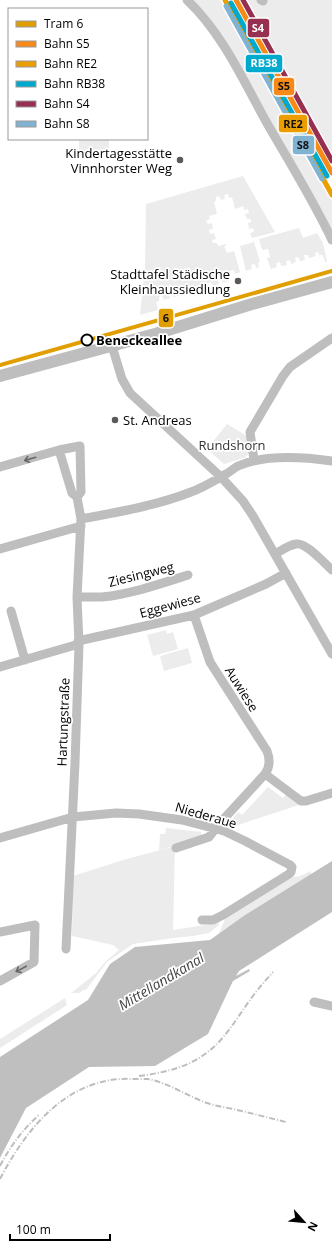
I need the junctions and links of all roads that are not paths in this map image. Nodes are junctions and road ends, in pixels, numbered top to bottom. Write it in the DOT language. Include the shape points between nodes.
graph roads {
  1 [pos="187,0"];
  2 [pos="332,240"];
  3 [pos="332,282"];
  4 [pos="332,338"];
  5 [pos="112,346"];
  6 [pos="0,376"];
  7 [pos="59,450"];
  8 [pos="254,460"];
  9 [pos="332,461"];
  10 [pos="0,467"];
  11 [pos="221,477"];
  12 [pos="74,495"];
  13 [pos="81,522"];
  14 [pos="0,549"];
  15 [pos="275,554"];
  16 [pos="332,570"];
  17 [pos="286,574"];
  18 [pos="188,575"];
  19 [pos="77,597"];
  20 [pos="11,611"];
  21 [pos="194,615"];
  22 [pos="78,643"];
  23 [pos="332,654"];
  24 [pos="25,660"];
  25 [pos="0,667"];
  26 [pos="265,774"];
  27 [pos="332,793"];
  28 [pos="73,818"];
  29 [pos="216,829"];
  30 [pos="0,838"];
  31 [pos="176,848"];
  32 [pos="202,920"];
  33 [pos="0,932"];
  34 [pos="66,949"];
  35 [pos="0,981"];
  36 [pos="314,1002"];
  37 [pos="332,1006"];
  1 -- 2 [label="street" via="211,28 234,64"];
  3 -- 5 [label="main road"];
  4 -- 8 [label="street" via="290,366 283,376 250,432"];
  5 -- 6 [label="main road"];
  5 -- 11 [label="street" via="122,379 130,393"];
  7 -- 10 [label="street, one-way"];
  7 -- 12 [label="street, Hartungstraße"];
  7 -- 12 [label="street, Hartungstraße" via="80,446 81,492"];
  8 -- 9 [label="street" via="290,457"];
  8 -- 11 [label="street" via="237,466"];
  11 -- 13 [label="street" via="165,501"];
  11 -- 15 [label="street" via="254,516"];
  12 -- 13 [label="street, Hartungstraße"];
  13 -- 14 [label="street"];
  13 -- 19 [label="street, Hartungstraße"];
  15 -- 16 [label="street" via="290,546 304,545"];
  15 -- 17 [label="street"];
  17 -- 21 [label="street, Eggewiese"];
  17 -- 23 [label="street"];
  18 -- 19 [label="street, Ziesingweg" via="122,594"];
  19 -- 22 [label="street, Hartungstraße"];
  20 -- 24 [label="street"];
  21 -- 22 [label="street, Eggewiese"];
  21 -- 26 [label="street, Auwiese" via="210,662 266,751 269,767"];
  22 -- 24 [label="street, Eggewiese"];
  22 -- 28 [label="street, Hartungstraße"];
  24 -- 25 [label="street, Eggewiese"];
  26 -- 27 [label="street" via="301,801"];
  26 -- 29 [label="street"];
  28 -- 29 [label="street, Niederaue" via="139,814 182,820"];
  28 -- 30 [label="street, Niederaue"];
  28 -- 34 [label="street, Hartungstraße"];
  29 -- 31 [label="street" via="209,837"];
  29 -- 32 [label="street, Niederaue" via="290,865 292,870 223,915 213,920"];
  33 -- 35 [label="street, one-way" via="35,925 34,962"];
  36 -- 37 [label="street"];
}
